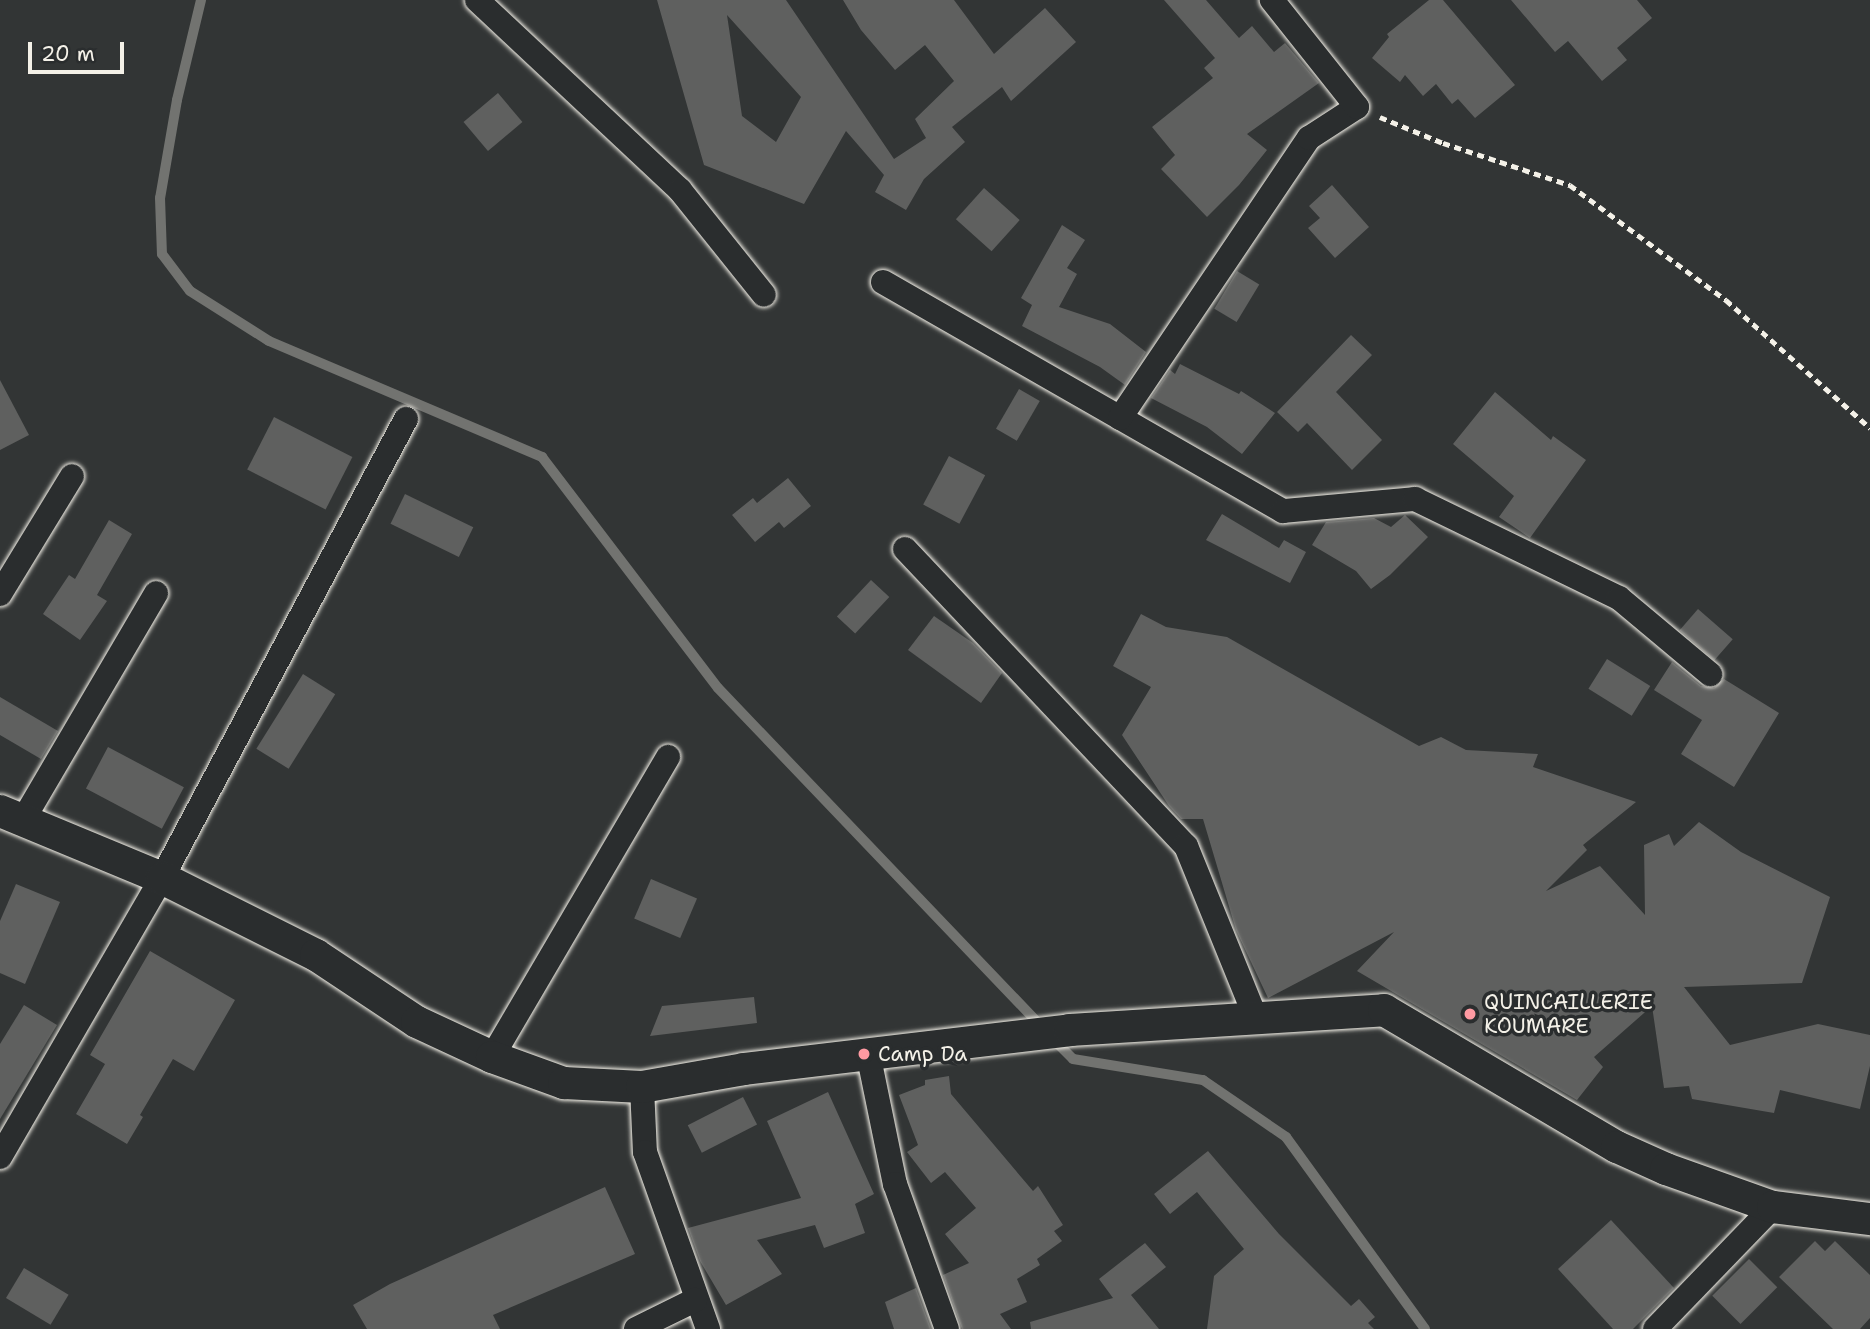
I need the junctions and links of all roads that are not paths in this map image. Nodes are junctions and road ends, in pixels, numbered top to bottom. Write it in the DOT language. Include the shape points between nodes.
graph roads {
  1 [pos="477,0"];
  2 [pos="1272,0"];
  3 [pos="883,282"];
  4 [pos="764,295"];
  5 [pos="1120,418"];
  6 [pos="406,419"];
  7 [pos="72,476"];
  8 [pos="905,549"];
  9 [pos="156,593"];
  10 [pos="0,594"];
  11 [pos="1710,674"];
  12 [pos="668,757"];
  13 [pos="11,816"];
  14 [pos="162,878"];
  15 [pos="1256,1018"];
  16 [pos="868,1053"];
  17 [pos="492,1057"];
  18 [pos="642,1087"];
  19 [pos="0,1157"];
  20 [pos="1773,1207"];
  21 [pos="1870,1219"];
  22 [pos="695,1300"];
  23 [pos="636,1329"];
  24 [pos="708,1329"];
  25 [pos="947,1329"];
  26 [pos="1656,1329"];
  1 -- 4 [label="street" via="680,190"];
  2 -- 5 [label="street" via="1357,107 1309,138"];
  3 -- 5 [label="street"];
  5 -- 11 [label="street" via="1283,512 1415,499 1619,598"];
  6 -- 14 [label="street"];
  7 -- 10 [label="street"];
  8 -- 15 [label="street" via="1186,846"];
  9 -- 13 [label="street"];
  12 -- 17 [label="street"];
  13 -- 14 [label="street"];
  14 -- 17 [label="street" via="316,955 417,1022"];
  14 -- 19 [label="street"];
  15 -- 16 [label="street" via="1070,1030"];
  15 -- 20 [label="street" via="1384,1010 1617,1147"];
  16 -- 18 [label="street"];
  16 -- 25 [label="street" via="895,1184"];
  17 -- 18 [label="street" via="564,1083"];
  18 -- 22 [label="street" via="645,1153"];
  20 -- 21 [label="street"];
  20 -- 26 [label="street"];
  22 -- 23 [label="street"];
  22 -- 24 [label="street"];
}
